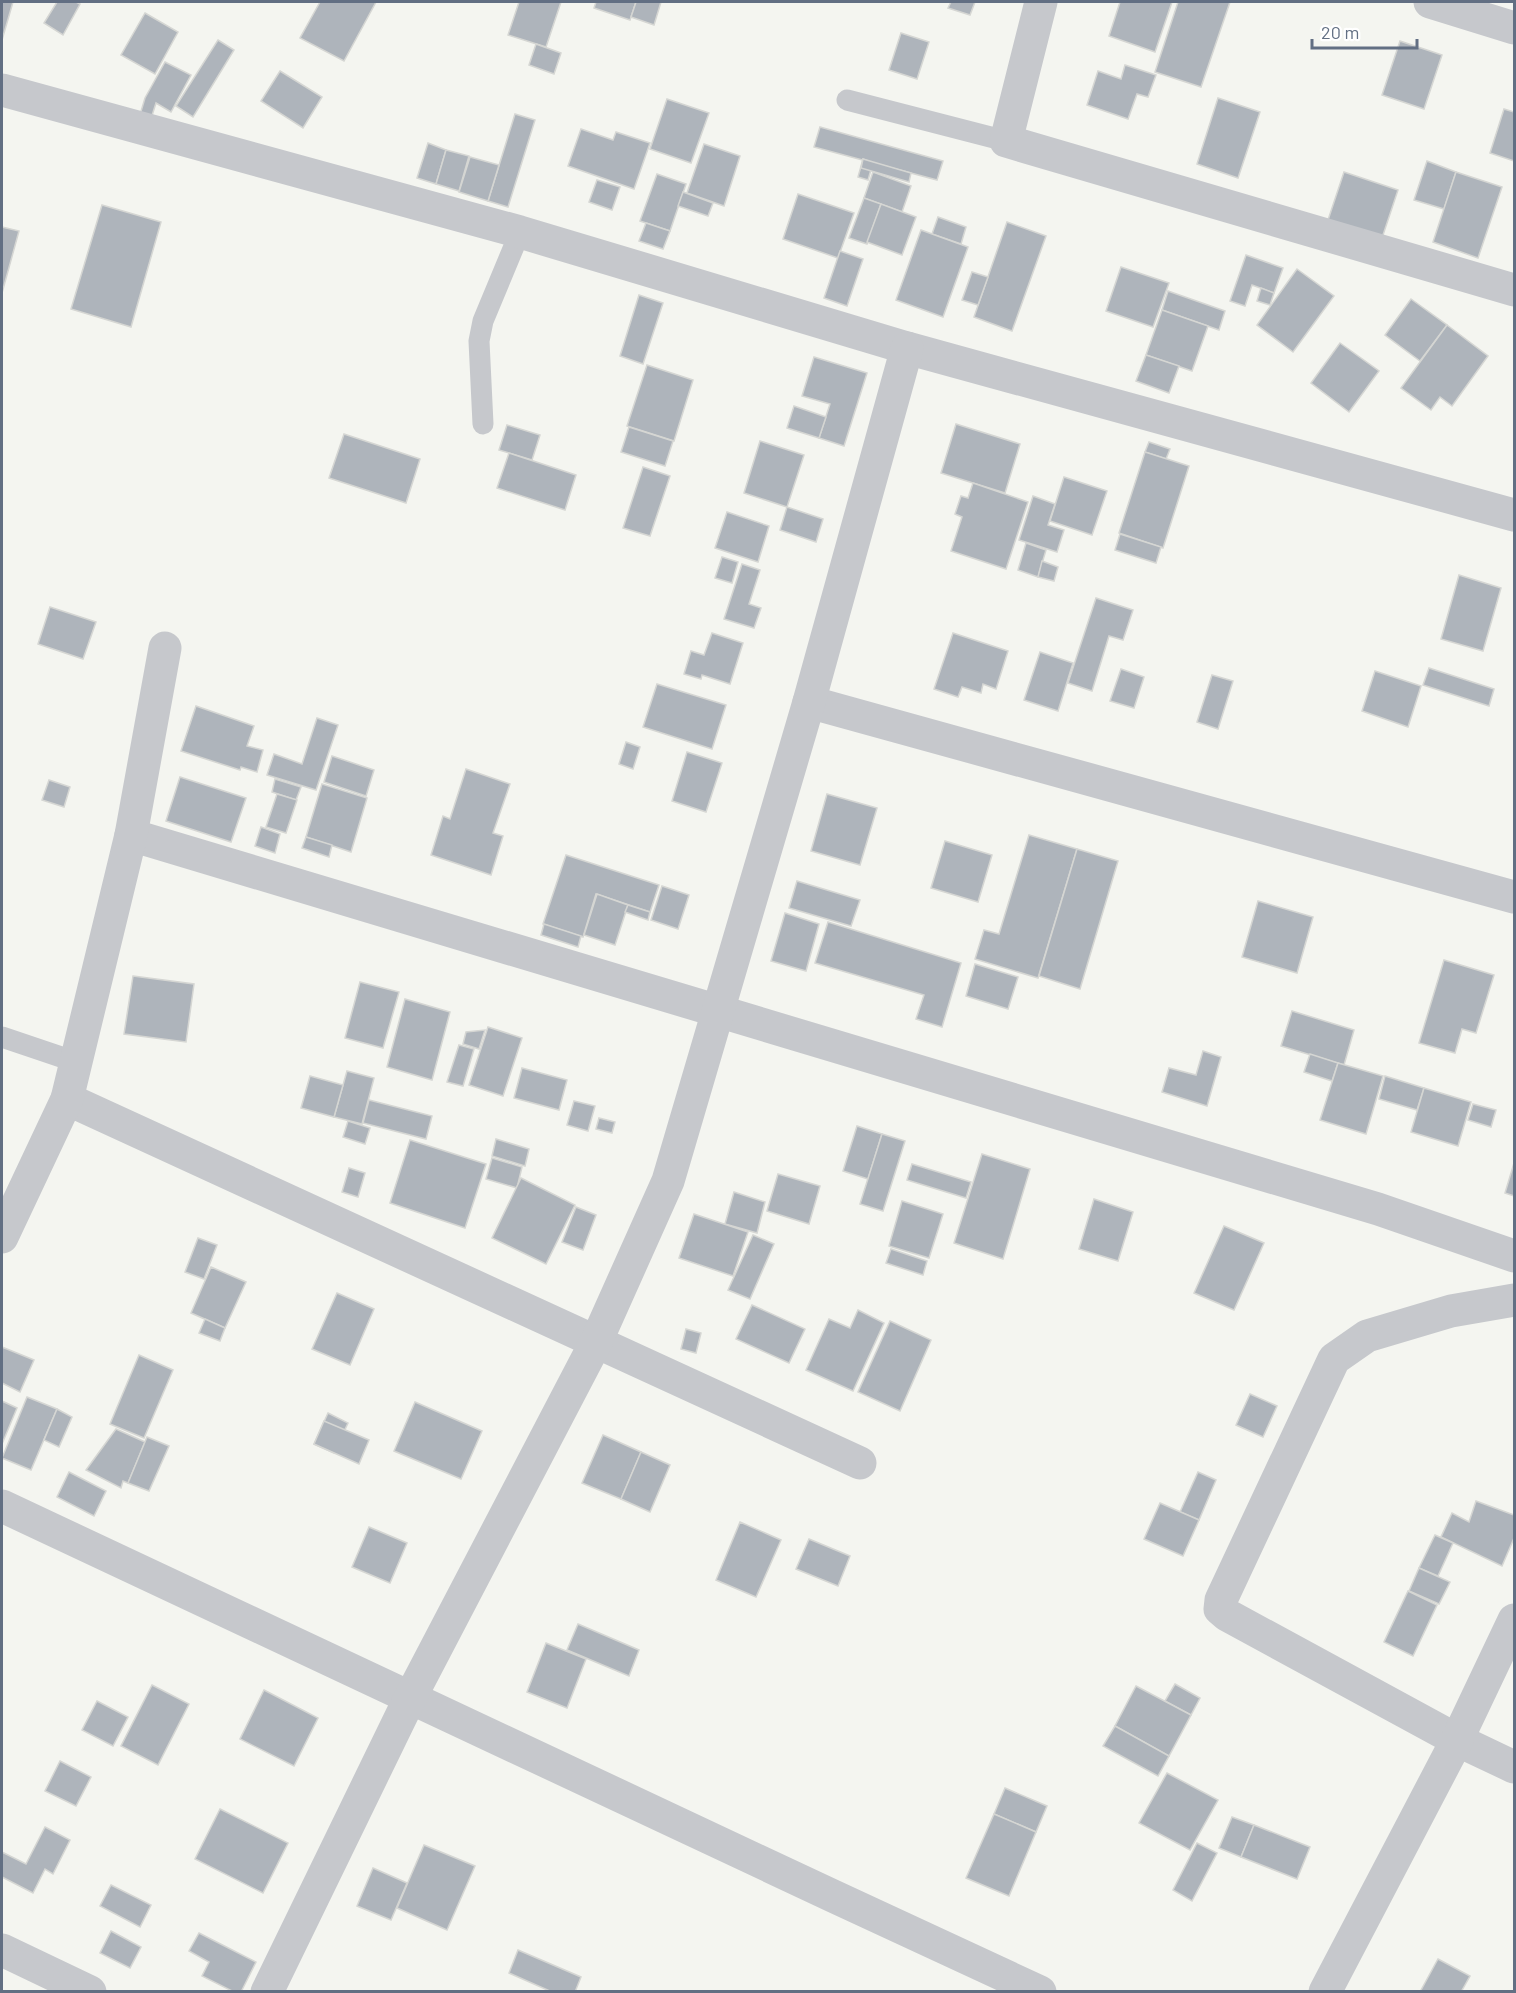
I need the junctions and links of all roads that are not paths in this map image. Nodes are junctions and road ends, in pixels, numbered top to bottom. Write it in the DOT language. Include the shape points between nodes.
graph roads {
  1 [pos="1041,2"];
  2 [pos="1430,2"];
  3 [pos="1515,28"];
  4 [pos="2,90"];
  5 [pos="848,100"];
  6 [pos="1006,141"];
  7 [pos="520,232"];
  8 [pos="1515,290"];
  9 [pos="907,348"];
  10 [pos="483,424"];
  11 [pos="1515,515"];
  12 [pos="165,648"];
  13 [pos="809,702"];
  14 [pos="131,835"];
  15 [pos="1515,897"];
  16 [pos="719,1012"];
  17 [pos="2,1037"];
  18 [pos="76,1062"];
  19 [pos="67,1099"];
  20 [pos="2,1237"];
  21 [pos="1515,1256"];
  22 [pos="1515,1300"];
  23 [pos="596,1341"];
  24 [pos="860,1462"];
  25 [pos="2,1506"];
  26 [pos="1515,1620"];
  27 [pos="410,1698"];
  28 [pos="1457,1740"];
  29 [pos="1515,1767"];
  30 [pos="2,1950"];
  31 [pos="90,1992"];
  32 [pos="267,1992"];
  33 [pos="1040,1992"];
  34 [pos="1325,1992"];
  1 -- 6 [label="street"];
  2 -- 3 [label="street"];
  4 -- 7 [label="street"];
  5 -- 6 [label="lane"];
  6 -- 8 [label="street"];
  7 -- 9 [label="street"];
  7 -- 10 [label="lane" via="483,321 479,342"];
  9 -- 11 [label="street"];
  9 -- 13 [label="street"];
  12 -- 14 [label="street"];
  13 -- 15 [label="street"];
  13 -- 16 [label="street"];
  14 -- 16 [label="street"];
  14 -- 18 [label="street"];
  16 -- 21 [label="street" via="1378,1209"];
  16 -- 23 [label="street" via="668,1181"];
  17 -- 18 [label="lane"];
  18 -- 19 [label="street"];
  19 -- 20 [label="street"];
  19 -- 23 [label="street"];
  22 -- 28 [label="street" via="1451,1311 1367,1336 1334,1359 1221,1600 1220,1609 1227,1615"];
  23 -- 24 [label="street"];
  23 -- 27 [label="street"];
  25 -- 27 [label="street"];
  26 -- 28 [label="street"];
  27 -- 32 [label="street"];
  27 -- 33 [label="street"];
  28 -- 29 [label="street"];
  28 -- 34 [label="street"];
  30 -- 31 [label="street"];
}
